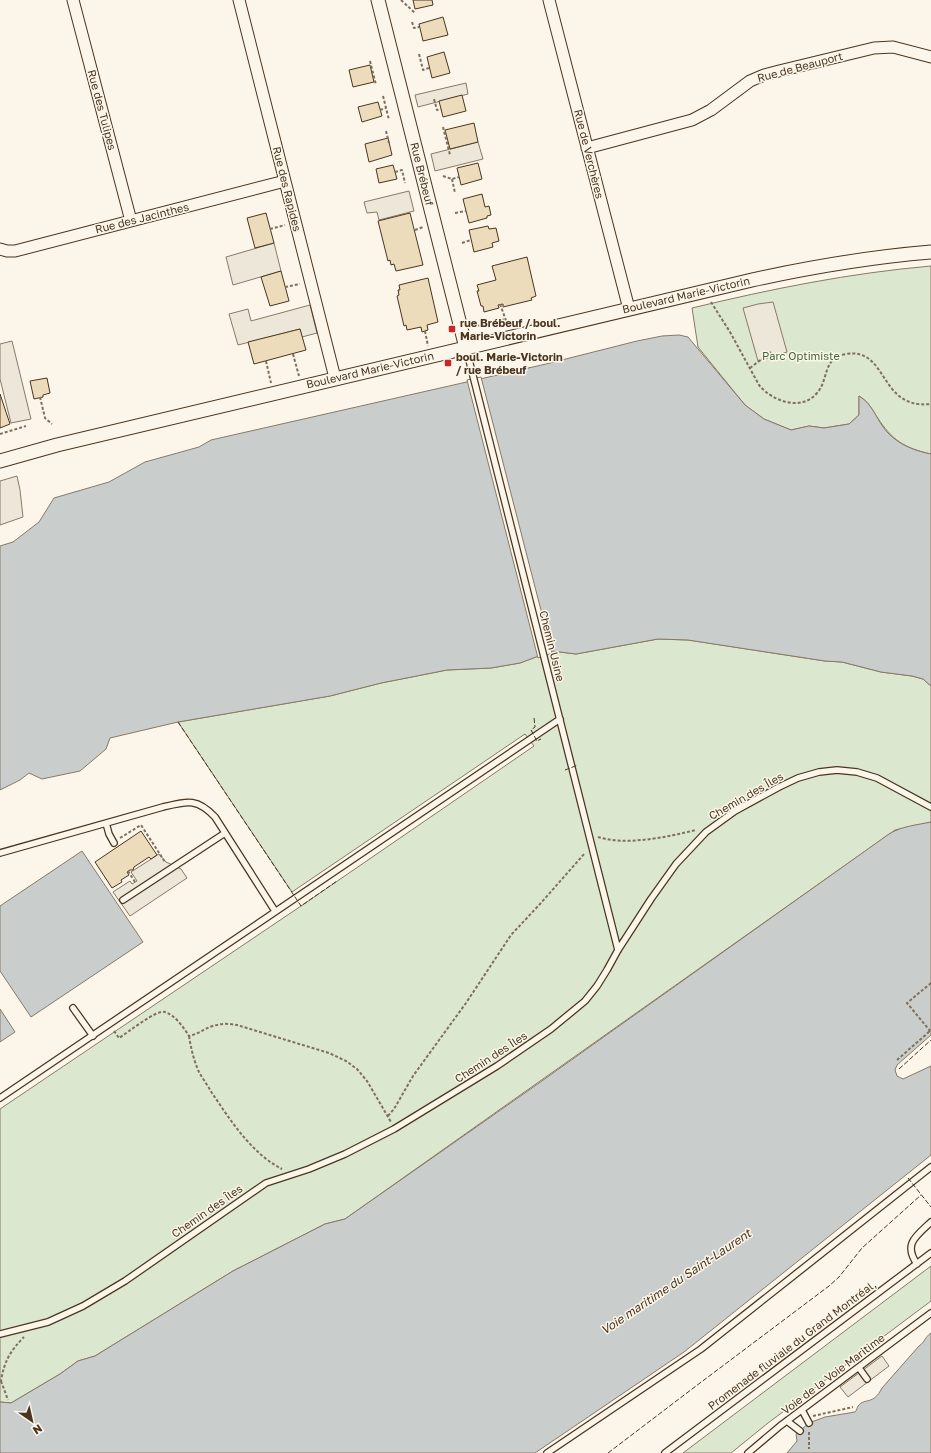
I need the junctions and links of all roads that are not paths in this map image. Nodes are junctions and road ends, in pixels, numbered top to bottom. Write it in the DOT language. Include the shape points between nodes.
graph roads {
  1 [pos="73,0"];
  2 [pos="239,0"];
  3 [pos="378,0"];
  4 [pos="549,0"];
  5 [pos="931,57"];
  6 [pos="587,148"];
  7 [pos="285,181"];
  8 [pos="131,221"];
  9 [pos="0,249"];
  10 [pos="931,252"];
  11 [pos="629,309"];
  12 [pos="466,348"];
  13 [pos="335,378"];
  14 [pos="0,461"];
  15 [pos="560,718"];
  16 [pos="931,807"];
  17 [pos="106,823"];
  18 [pos="225,833"];
  19 [pos="114,843"];
  20 [pos="0,853"];
  21 [pos="123,900"];
  22 [pos="275,911"];
  23 [pos="618,950"];
  24 [pos="73,1008"];
  25 [pos="93,1036"];
  26 [pos="0,1098"];
  27 [pos="931,1167"];
  28 [pos="931,1222"];
  29 [pos="931,1254"];
  30 [pos="917,1264"];
  31 [pos="931,1314"];
  32 [pos="0,1334"];
  33 [pos="859,1368"];
  34 [pos="867,1379"];
  35 [pos="802,1410"];
  36 [pos="808,1420"];
  37 [pos="787,1421"];
  38 [pos="800,1431"];
  39 [pos="547,1453"];
  40 [pos="665,1453"];
  41 [pos="748,1453"];
  1 -- 8 [label="street, Rue des Tulipes"];
  2 -- 7 [label="street, Rue des Rapides"];
  3 -- 12 [label="street, Rue Brébeuf"];
  4 -- 6 [label="street, Rue de Verchères"];
  5 -- 6 [label="street, Rue de Beauport" via="893,47 874,48 771,73 750,81 711,110 692,120"];
  6 -- 11 [label="street, Rue de Verchères"];
  7 -- 8 [label="street, Rue des Jacinthes"];
  7 -- 13 [label="street, Rue des Rapides"];
  8 -- 9 [label="street, Rue des Jacinthes" via="15,251"];
  10 -- 11 [label="street, Boulevard Marie-Victorin" via="815,267"];
  11 -- 12 [label="street, Boulevard Marie-Victorin"];
  12 -- 13 [label="street, Boulevard Marie-Victorin"];
  12 -- 15 [label="lane, Chemin Usine"];
  13 -- 14 [label="street, Boulevard Marie-Victorin"];
  15 -- 22 [label="lane"];
  15 -- 23 [label="lane, Chemin Usine"];
  16 -- 23 [label="lane, Chemin des Îles" via="877,778 857,772 819,772 779,787 718,822 694,844 651,898"];
  17 -- 18 [label="lane" via="190,802 206,808"];
  17 -- 19 [label="lane"];
  17 -- 20 [label="lane"];
  18 -- 21 [label="lane"];
  18 -- 22 [label="lane"];
  22 -- 25 [label="lane"];
  23 -- 32 [label="lane, Chemin des Îles" via="585,1002 497,1066 394,1129 345,1154 266,1183 88,1303 35,1326"];
  24 -- 25 [label="lane"];
  25 -- 26 [label="lane"];
  27 -- 39 [label="lane" via="701,1349"];
  28 -- 30 [label="lane" via="915,1238 911,1247 912,1256"];
  29 -- 30 [label="lane, Promenade fluviale du Grand Montréal,"];
  30 -- 40 [label="lane, Promenade fluviale du Grand Montréal,"];
  31 -- 33 [label="lane, Voie de la Voie Maritime"];
  33 -- 34 [label="lane"];
  33 -- 35 [label="lane, Voie de la Voie Maritime"];
  35 -- 36 [label="lane"];
  35 -- 37 [label="lane, Voie de la Voie Maritime"];
  37 -- 38 [label="lane"];
  37 -- 41 [label="lane, Voie de la Voie Maritime"];
}
